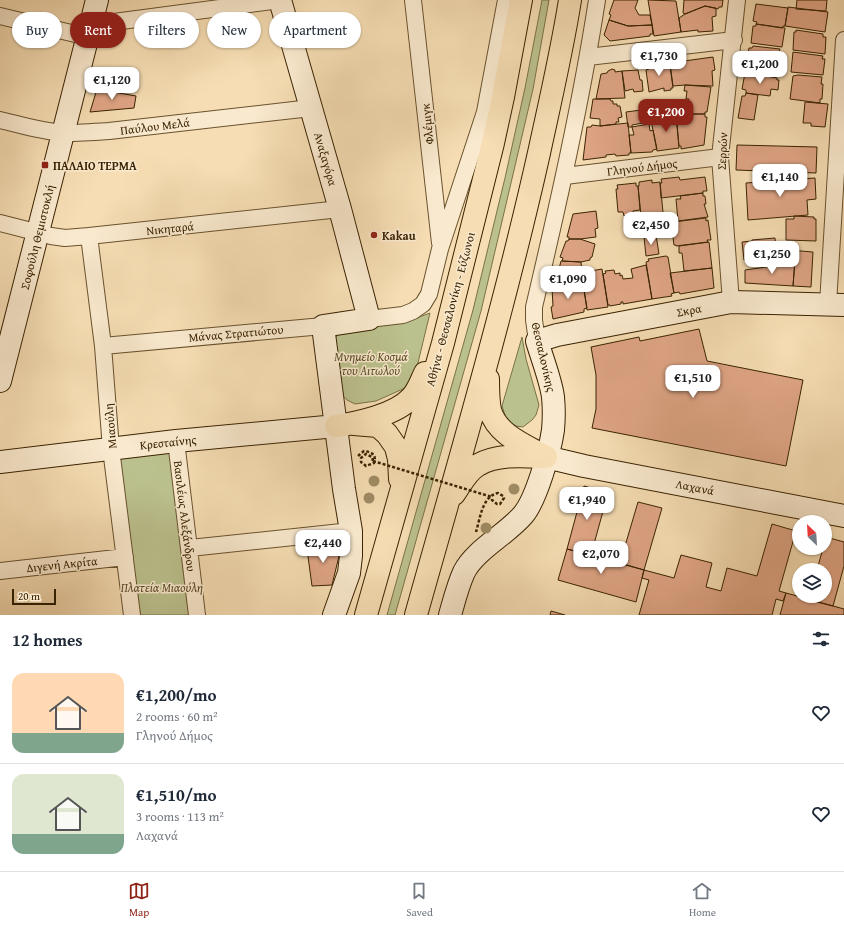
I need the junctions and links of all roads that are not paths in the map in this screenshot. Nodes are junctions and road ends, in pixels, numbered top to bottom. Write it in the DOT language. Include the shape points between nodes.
graph roads {
  1 [pos="97,0"];
  2 [pos="280,0"];
  3 [pos="413,0"];
  4 [pos="506,0"];
  5 [pos="521,0"];
  6 [pos="570,0"];
  7 [pos="597,0"];
  8 [pos="737,0"];
  9 [pos="94,12"];
  10 [pos="0,16"];
  11 [pos="126,25"];
  12 [pos="70,28"];
  13 [pos="734,40"];
  14 [pos="844,40"];
  15 [pos="85,48"];
  16 [pos="588,57"];
  17 [pos="311,108"];
  18 [pos="0,120"];
  19 [pos="63,133"];
  20 [pos="840,152"];
  21 [pos="720,157"];
  22 [pos="565,176"];
  23 [pos="340,209"];
  24 [pos="0,223"];
  25 [pos="38,233"];
  26 [pos="89,236"];
  27 [pos="440,249"];
  28 [pos="731,302"];
  29 [pos="836,304"];
  30 [pos="369,319"];
  31 [pos="7,324"];
  32 [pos="322,326"];
  33 [pos="538,341"];
  34 [pos="443,343"];
  35 [pos="103,346"];
  36 [pos="488,359"];
  37 [pos="0,382"];
  38 [pos="344,425"];
  39 [pos="176,441"];
  40 [pos="112,449"];
  41 [pos="546,457"];
  42 [pos="0,462"];
  43 [pos="400,492"];
  44 [pos="446,509"];
  45 [pos="844,516"];
  46 [pos="351,530"];
  47 [pos="190,548"];
  48 [pos="125,557"];
  49 [pos="0,571"];
  50 [pos="132,615"];
  51 [pos="197,615"];
  52 [pos="334,615"];
  53 [pos="366,615"];
  54 [pos="416,615"];
  55 [pos="450,615"];
  1 -- 9 [label="street, Σοφούλη Θεμιστοκλή"];
  2 -- 11 [label="street"];
  2 -- 17 [label="street, Αναξαγόρα"];
  3 -- 27 [label="street, Φλέμιγκ"];
  4 -- 27 [label="street" via="485,112"];
  5 -- 34 [label="highway, Αθήνα - Θεσσαλονίκη - Εύζωνοι" via="493,142"];
  6 -- 36 [label="highway" via="532,187"];
  7 -- 16 [label="street, Θεσσαλονίκης"];
  8 -- 13 [label="street, Σερρών"];
  10 -- 12 [label="street"];
  13 -- 16 [label="street"];
  13 -- 21 [label="street, Σερρών"];
  14 -- 20 [label="street"];
  15 -- 19 [label="street, Σοφούλη Θεμιστοκλή"];
  16 -- 22 [label="street, Θεσσαλονίκης"];
  17 -- 19 [label="street, Παύλου Μελά" via="109,131"];
  17 -- 23 [label="street, Αναξαγόρα"];
  18 -- 19 [label="street, Παύλου Μελά"];
  19 -- 25 [label="street, Σοφούλη Θεμιστοκλή"];
  20 -- 29 [label="street"];
  21 -- 22 [label="street, Γληνού Δήμος"];
  21 -- 28 [label="street, Σερρών"];
  22 -- 33 [label="street, Θεσσαλονίκης" via="534,307"];
  23 -- 26 [label="street, Νικηταρά"];
  23 -- 30 [label="street, Αναξαγόρα"];
  24 -- 25 [label="street, Νικηταρά"];
  25 -- 26 [label="street, Νικηταρά" via="65,238"];
  25 -- 31 [label="street, Σοφούλη Θεμιστοκλή"];
  26 -- 35 [label="street, Μιαούλη"];
  27 -- 30 [label="street" via="429,294 423,304 403,315"];
  28 -- 29 [label="street, Σκρα"];
  28 -- 33 [label="street, Σκρα" via="557,335"];
  30 -- 32 [label="street, Μάνας Στρατιώτου"];
  31 -- 37 [label="street, Σοφούλη Θεμιστοκλή"];
  32 -- 35 [label="street, Μάνας Στρατιώτου"];
  32 -- 38 [label="street"];
  33 -- 41 [label="street, Θεσσαλονίκης" via="553,396 553,430"];
  34 -- 38 [label="highway" via="411,398 373,418"];
  34 -- 43 [label="highway, Αθήνα - Θεσσαλονίκη - Εύζωνοι"];
  35 -- 40 [label="street, Μιαούλη"];
  36 -- 41 [label="highway" via="488,395 495,422 516,441"];
  36 -- 44 [label="highway"];
  38 -- 39 [label="street, Κρεσταίνης"];
  38 -- 43 [label="highway" via="378,426 387,434 396,447 399,459"];
  38 -- 46 [label="street"];
  39 -- 40 [label="street, Κρεσταίνης"];
  39 -- 47 [label="street, Βασιλέως Αλεξάνδρου"];
  40 -- 42 [label="street, Κρεσταίνης"];
  40 -- 48 [label="street, Μιαούλη"];
  41 -- 44 [label="highway" via="503,458 478,465 467,475"];
  41 -- 45 [label="street, Λαχανά"];
  41 -- 55 [label="street, Θεσσαλονίκης" via="533,500 523,515 464,571"];
  43 -- 53 [label="highway, Αθήνα - Θεσσαλονίκη - Εύζωνοι"];
  44 -- 54 [label="highway"];
  46 -- 47 [label="street"];
  46 -- 52 [label="street" via="349,573"];
  47 -- 51 [label="street, Βασιλέως Αλεξάνδρου"];
  48 -- 49 [label="street, Διγενή Ακρίτα"];
  48 -- 50 [label="street, Μιαούλη"];
}
